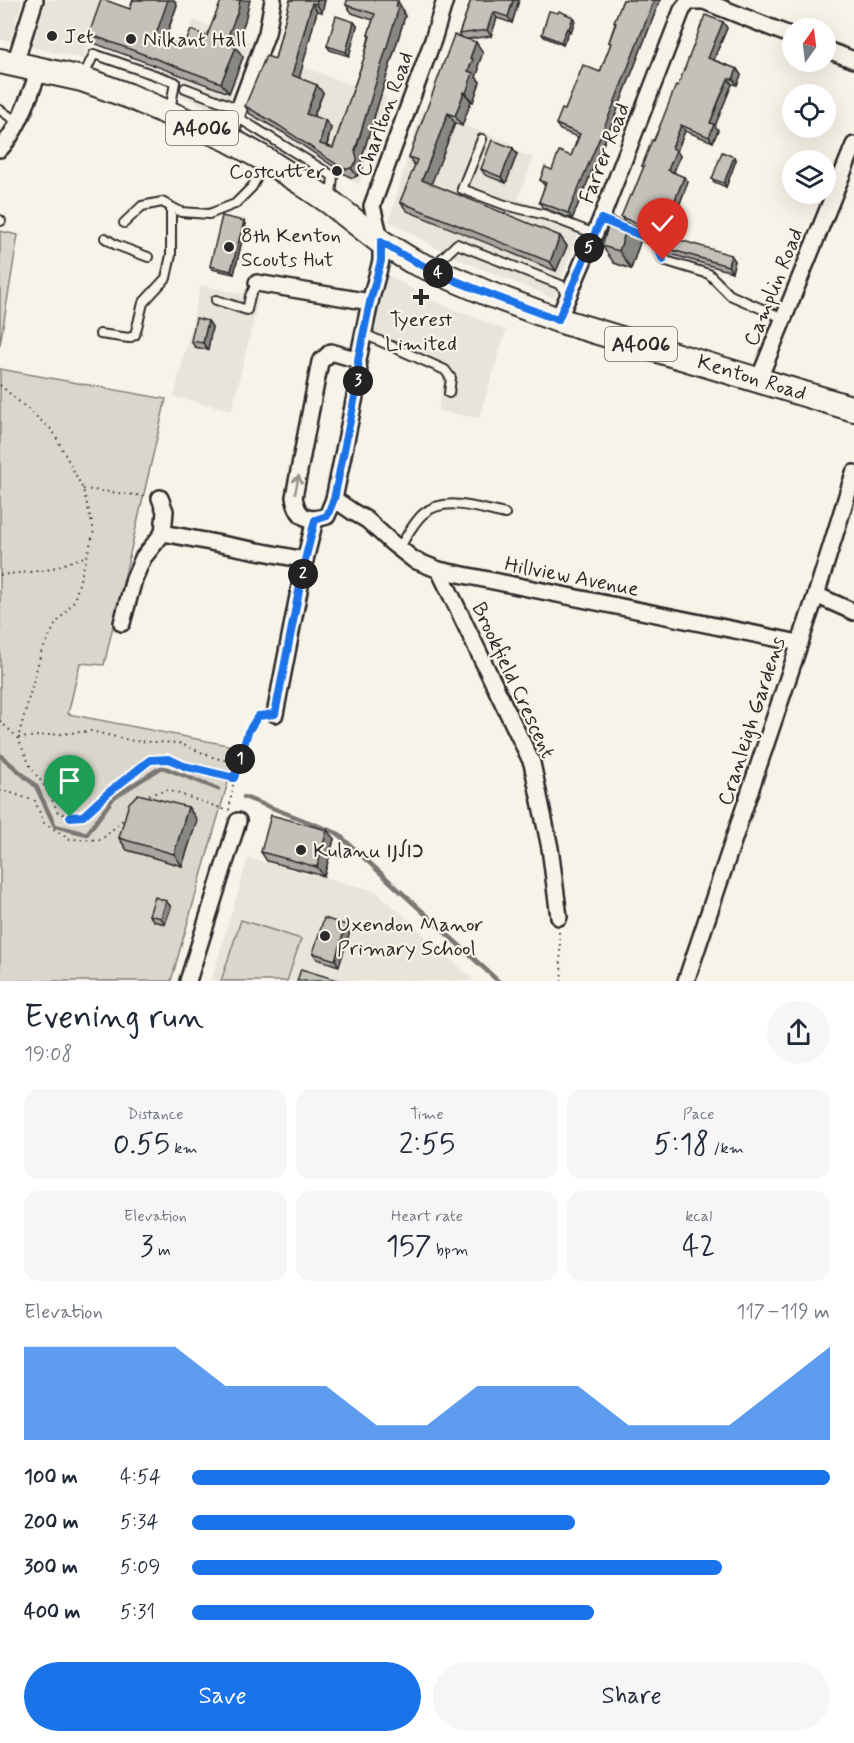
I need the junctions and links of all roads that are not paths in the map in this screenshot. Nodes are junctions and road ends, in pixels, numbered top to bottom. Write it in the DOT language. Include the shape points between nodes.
graph roads {
  1 [pos="35,0"];
  2 [pos="273,0"];
  3 [pos="445,0"];
  4 [pos="689,1"];
  5 [pos="782,32"];
  6 [pos="836,53"];
  7 [pos="854,60"];
  8 [pos="8,62"];
  9 [pos="40,69"];
  10 [pos="185,88"];
  11 [pos="0,110"];
  12 [pos="18,122"];
  13 [pos="235,122"];
  14 [pos="483,139"];
  15 [pos="854,145"];
  16 [pos="0,149"];
  17 [pos="266,160"];
  18 [pos="330,202"];
  19 [pos="171,207"];
  20 [pos="124,223"];
  21 [pos="622,228"];
  22 [pos="594,234"];
  23 [pos="105,238"];
  24 [pos="381,242"];
  25 [pos="148,257"];
  26 [pos="431,269"];
  27 [pos="258,283"];
  28 [pos="567,297"];
  29 [pos="216,300"];
  30 [pos="370,302"];
  31 [pos="783,318"];
  32 [pos="558,320"];
  33 [pos="100,334"];
  34 [pos="364,334"];
  35 [pos="358,360"];
  36 [pos="759,379"];
  37 [pos="449,393"];
  38 [pos="854,409"];
  39 [pos="854,473"];
  40 [pos="160,498"];
  41 [pos="334,499"];
  42 [pos="352,512"];
  43 [pos="505,514"];
  44 [pos="321,518"];
  45 [pos="163,533"];
  46 [pos="399,549"];
  47 [pos="305,560"];
  48 [pos="440,570"];
  49 [pos="816,594"];
  50 [pos="854,612"];
  51 [pos="122,623"];
  52 [pos="799,643"];
  53 [pos="275,714"];
  54 [pos="233,816"];
  55 [pos="559,917"];
  56 [pos="188,981"];
  57 [pos="686,981"];
  1 -- 8 [label="street"];
  2 -- 13 [label="street" via="267,33"];
  3 -- 24 [label="street, Charlton Road" via="372,206"];
  4 -- 5 [label="street" via="704,2"];
  4 -- 22 [label="street, Farrer Road" via="682,10 606,222"];
  6 -- 7 [label="street"];
  8 -- 9 [label="main road, A4006"];
  9 -- 12 [label="street"];
  9 -- 13 [label="main road, A4006" via="82,79 170,114"];
  10 -- 13 [label="lane"];
  11 -- 12 [label="lane"];
  12 -- 16 [label="street"];
  13 -- 17 [label="main road, A4006"];
  13 -- 18 [label="lane" via="333,176"];
  14 -- 22 [label="lane" via="462,189"];
  15 -- 31 [label="street, Camplin Road"];
  17 -- 18 [label="main road, A4006"];
  17 -- 19 [label="lane" via="252,187 235,204 209,214 181,212"];
  18 -- 24 [label="main road, A4006"];
  19 -- 20 [label="lane" via="162,202 142,206"];
  19 -- 33 [label="lane" via="171,255 166,278 143,303 135,335 129,339"];
  21 -- 31 [label="lane" via="654,241 663,260 709,274 730,295"];
  22 -- 28 [label="street, Farrer Road"];
  23 -- 25 [label="lane"];
  24 -- 26 [label="main road, Kenton Road / A4006"];
  24 -- 30 [label="street, Charlton Road" via="381,261"];
  26 -- 28 [label="lane" via="457,244 561,285"];
  26 -- 32 [label="main road, Kenton Road / A4006"];
  27 -- 29 [label="lane" via="249,296 247,310"];
  27 -- 30 [label="street"];
  28 -- 32 [label="street, Farrer Road"];
  30 -- 34 [label="street, Charlton Road"];
  31 -- 36 [label="street, Camplin Road"];
  32 -- 36 [label="main road, Kenton Road / A4006"];
  34 -- 35 [label="street, Charlton Road"];
  34 -- 37 [label="lane" via="445,370 451,378"];
  35 -- 41 [label="street, Charlton Road" via="359,377"];
  44 -- 35 [label="street, one-way" via="303,516 294,497 320,362 331,352"];
  36 -- 38 [label="main road, Kenton Road / A4006"];
  39 -- 49 [label="street, Cranleigh Gardens"];
  40 -- 45 [label="street" via="165,511"];
  41 -- 42 [label="street, Hillview Avenue"];
  41 -- 44 [label="street, Charlton Road"];
  42 -- 44 [label="street"];
  42 -- 46 [label="street, Hillview Avenue"];
  43 -- 46 [label="lane" via="440,505 424,513"];
  44 -- 47 [label="street, Charlton Road"];
  45 -- 47 [label="street"];
  45 -- 51 [label="street" via="143,558"];
  46 -- 48 [label="street, Hillview Avenue"];
  47 -- 53 [label="street, Charlton Road"];
  48 -- 52 [label="street, Hillview Avenue"];
  48 -- 55 [label="street, Brookfield Crescent" via="532,763 550,848"];
  49 -- 50 [label="street"];
  49 -- 52 [label="street, Cranleigh Gardens"];
  52 -- 57 [label="street, Cranleigh Gardens"];
  54 -- 56 [label="street"];
}
